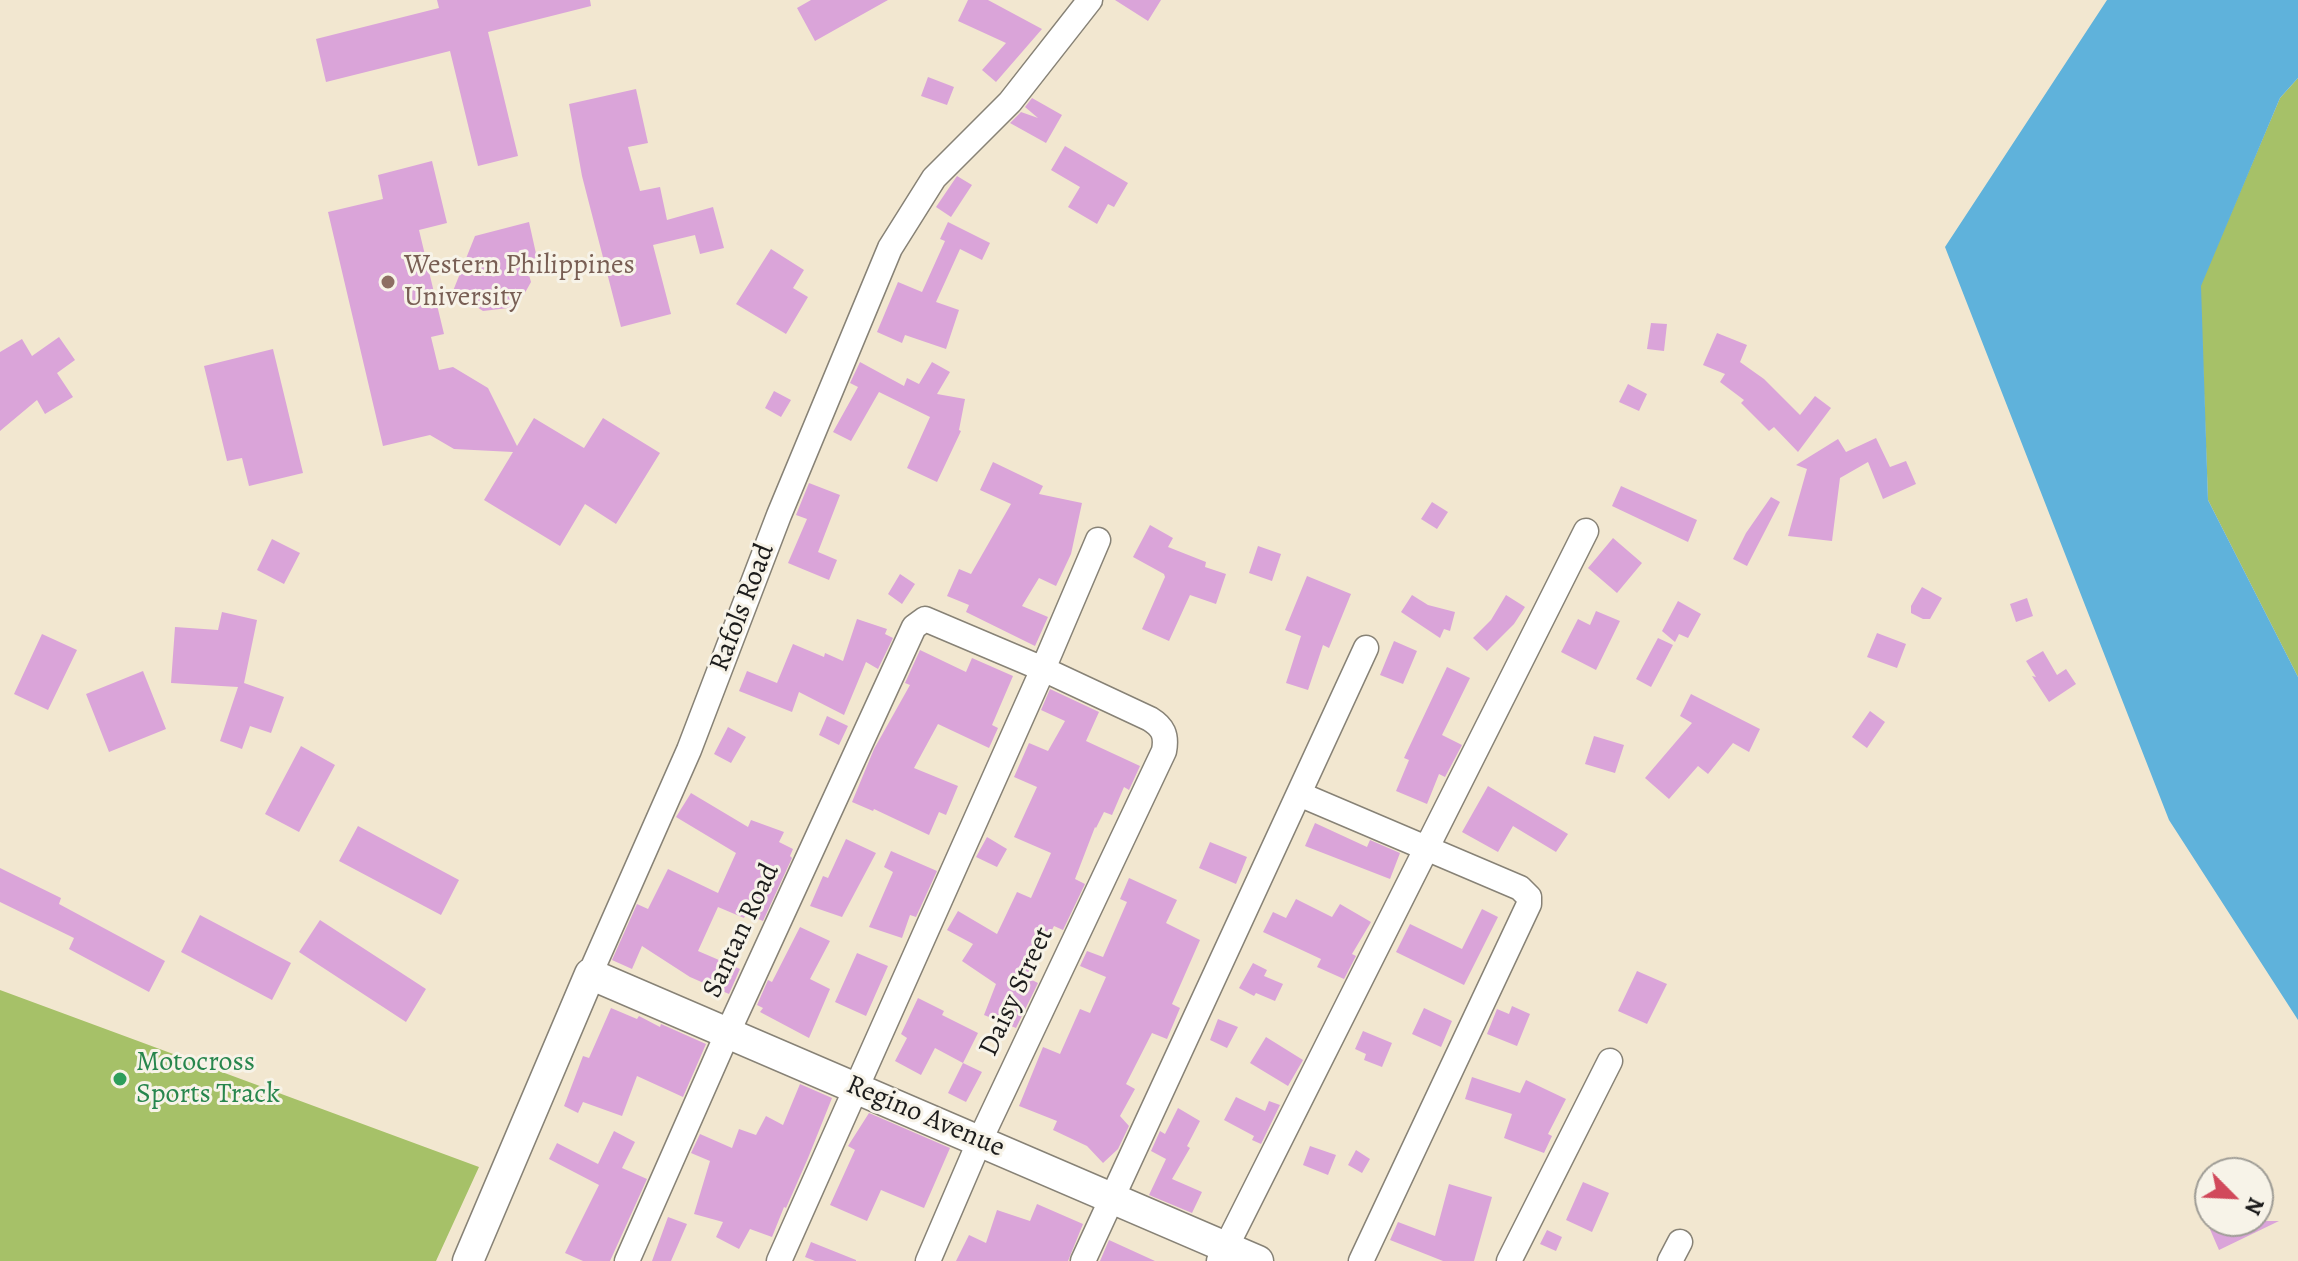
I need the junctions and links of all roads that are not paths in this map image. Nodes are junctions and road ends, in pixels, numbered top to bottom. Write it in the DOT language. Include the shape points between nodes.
graph roads {
  1 [pos="1090,0"];
  2 [pos="1586,531"];
  3 [pos="1098,540"];
  4 [pos="1366,648"];
  5 [pos="1043,669"];
  6 [pos="1299,794"];
  7 [pos="1429,848"];
  8 [pos="590,974"];
  9 [pos="728,1032"];
  10 [pos="1610,1061"];
  11 [pos="856,1087"];
  12 [pos="980,1140"];
  13 [pos="1112,1197"];
  14 [pos="1223,1254"];
  15 [pos="468,1261"];
  16 [pos="627,1261"];
  17 [pos="779,1261"];
  18 [pos="928,1261"];
  19 [pos="1083,1261"];
  20 [pos="1258,1261"];
  21 [pos="1361,1261"];
  22 [pos="1509,1261"];
  1 -- 8 [label="street, Rafols Road" via="1010,102 934,178 890,248 689,750"];
  2 -- 7 [label="street"];
  3 -- 5 [label="street"];
  4 -- 6 [label="street"];
  5 -- 9 [label="street, Santan Road" via="925,619 914,627"];
  5 -- 11 [label="street"];
  5 -- 12 [label="street, Daisy Street" via="1159,724 1166,741"];
  6 -- 7 [label="street"];
  6 -- 13 [label="street"];
  7 -- 14 [label="street"];
  7 -- 21 [label="street" via="1520,888 1529,904"];
  8 -- 9 [label="street, Regino Avenue"];
  8 -- 15 [label="street, Rafols Road"];
  9 -- 11 [label="street, Regino Avenue"];
  9 -- 16 [label="street, Santan Road"];
  10 -- 22 [label="street"];
  11 -- 12 [label="street, Regino Avenue"];
  11 -- 17 [label="street"];
  12 -- 13 [label="street, Regino Avenue"];
  12 -- 18 [label="street, Daisy Street"];
  13 -- 14 [label="street, Regino Avenue"];
  13 -- 19 [label="street"];
  14 -- 20 [label="street, Regino Avenue"];
}
